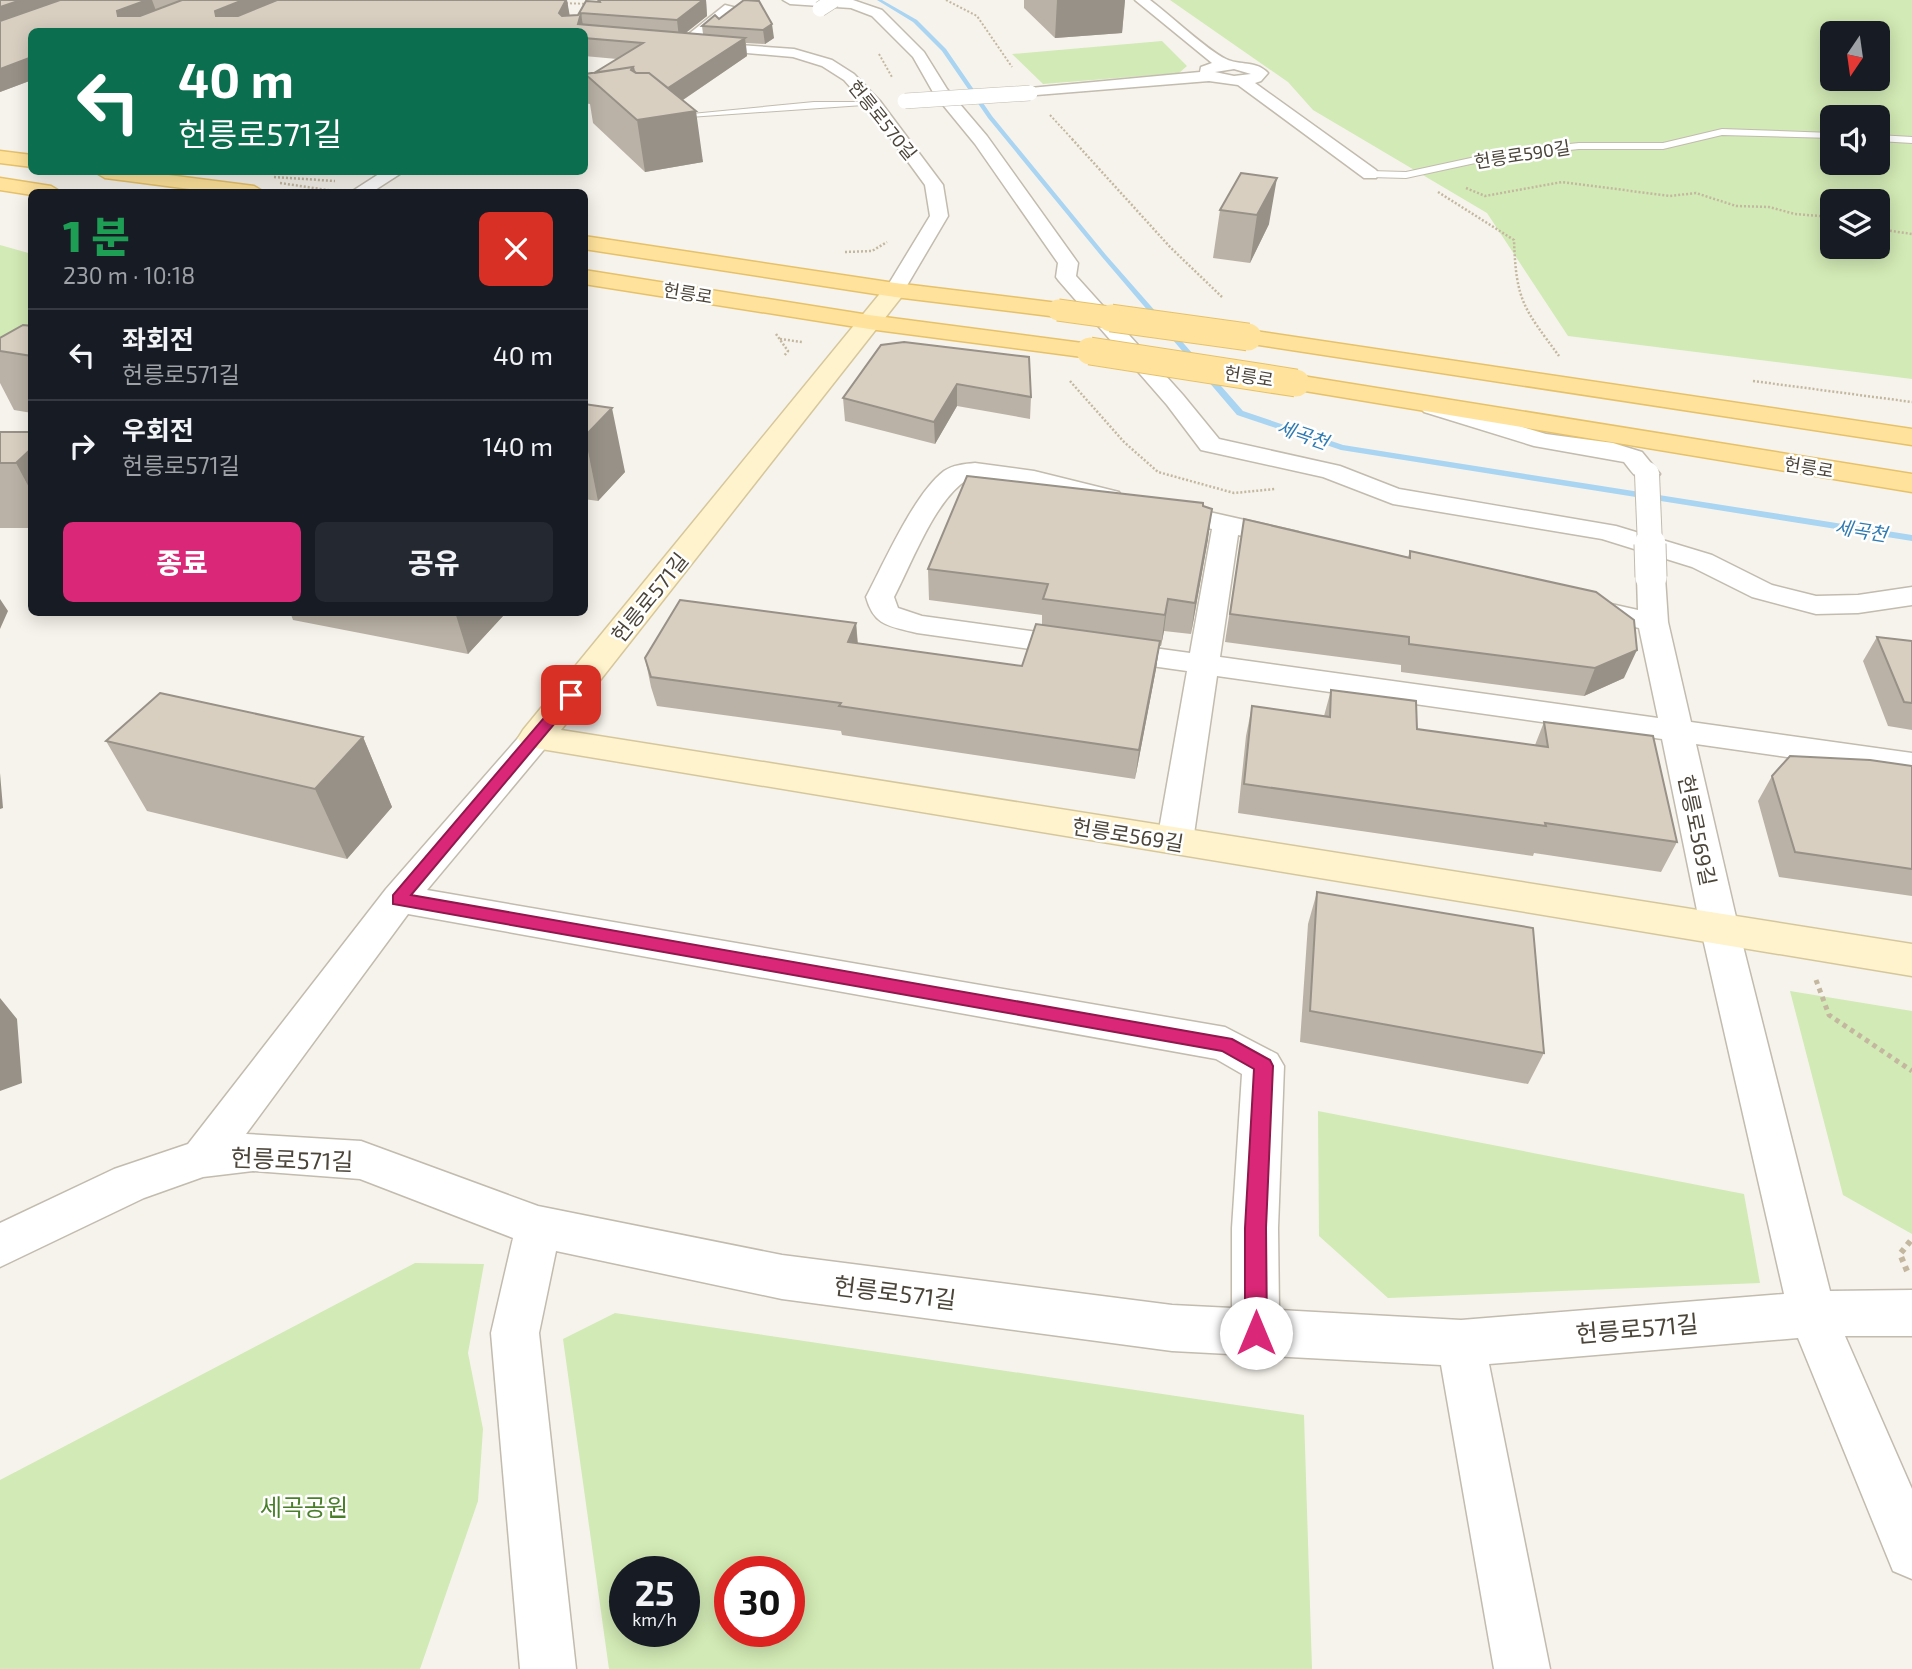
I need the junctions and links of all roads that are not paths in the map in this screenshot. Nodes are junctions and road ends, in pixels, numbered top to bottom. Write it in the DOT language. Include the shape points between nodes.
graph roads {
  1 [pos="790,0"];
  2 [pos="834,0"];
  3 [pos="1142,0"];
  4 [pos="730,8"];
  5 [pos="820,9"];
  6 [pos="1224,65"];
  7 [pos="1209,76"];
  8 [pos="1242,81"];
  9 [pos="874,104"];
  10 [pos="669,116"];
  11 [pos="1820,136"];
  12 [pos="1890,139"];
  13 [pos="1912,140"];
  14 [pos="0,157"];
  15 [pos="28,160"];
  16 [pos="1370,174"];
  17 [pos="127,175"];
  18 [pos="389,175"];
  19 [pos="0,184"];
  20 [pos="32,189"];
  21 [pos="232,189"];
  22 [pos="365,189"];
  23 [pos="588,243"];
  24 [pos="588,278"];
  25 [pos="895,290"];
  26 [pos="869,321"];
  27 [pos="1432,407"];
  28 [pos="1912,437"];
  29 [pos="1912,484"];
  30 [pos="1226,524"];
  31 [pos="1319,546"];
  32 [pos="1912,596"];
  33 [pos="1559,601"];
  34 [pos="1653,622"];
  35 [pos="1204,664"];
  36 [pos="1676,730"];
  37 [pos="537,738"];
  38 [pos="1912,764"];
  39 [pos="1175,841"];
  40 [pos="399,899"];
  41 [pos="1720,930"];
  42 [pos="1912,960"];
  43 [pos="203,1158"];
  44 [pos="538,1227"];
  45 [pos="0,1246"];
  46 [pos="1910,1294"];
  47 [pos="1812,1314"];
  48 [pos="1256,1333"];
  49 [pos="1461,1343"];
  50 [pos="1912,1552"];
  51 [pos="548,1669"];
  52 [pos="1522,1669"];
  1 -- 32 [label="street" via="867,8 919,55 940,91 981,140 1068,263 1066,277 1210,445 1331,471 1393,496 1606,532 1702,561 1762,591 1816,605"];
  2 -- 5 [label="street, bridge"];
  3 -- 6 [label="street"];
  4 -- 9 [label="street, 헌릉로570길" via="678,43 794,53 827,63 849,77"];
  6 -- 7 [label="street" via="1206,70"];
  6 -- 8 [label="street" via="1260,73"];
  7 -- 8 [label="street"];
  7 -- 9 [label="street, bridge"];
  8 -- 16 [label="street, 헌릉로590길"];
  9 -- 10 [label="lane" via="814,104"];
  9 -- 25 [label="street, 헌릉로570길" via="934,185 939,216"];
  11 -- 16 [label="lane, 헌릉로590길" via="1722,132 1663,146 1579,146 1503,154 1406,174"];
  12 -- 13 [label="lane"];
  14 -- 15 [label="main road"];
  17 -- 21 [label="main road"];
  18 -- 22 [label="street"];
  19 -- 20 [label="main road"];
  23 -- 25 [label="main road, 헌릉로"];
  24 -- 26 [label="main road, 헌릉로"];
  25 -- 26 [label="street, 헌릉로571길"];
  25 -- 28 [label="main road, 헌릉로, bridge" via="1248,337"];
  26 -- 27 [label="main road, 헌릉로, bridge" via="1090,351"];
  26 -- 37 [label="street, 헌릉로571길"];
  27 -- 29 [label="main road, 헌릉로"];
  27 -- 34 [label="street, 헌릉로569길, bridge" via="1543,441 1633,457 1647,474"];
  30 -- 31 [label="street"];
  30 -- 35 [label="street"];
  30 -- 35 [label="street" via="989,470 960,472 941,486 880,597 886,614 917,624"];
  33 -- 34 [label="street"];
  34 -- 36 [label="street, 헌릉로569길"];
  35 -- 36 [label="street"];
  35 -- 39 [label="street"];
  36 -- 38 [label="street"];
  36 -- 41 [label="street, 헌릉로569길"];
  37 -- 39 [label="street, 헌릉로569길"];
  37 -- 40 [label="street, 헌릉로571길"];
  39 -- 41 [label="street, 헌릉로569길"];
  40 -- 43 [label="street, 헌릉로571길"];
  40 -- 48 [label="street" via="1225,1044 1263,1066 1255,1228"];
  41 -- 42 [label="street, 헌릉로569길"];
  41 -- 47 [label="street"];
  43 -- 44 [label="street, 헌릉로571길" via="253,1152 361,1160"];
  43 -- 45 [label="street, 헌릉로571길" via="130,1183"];
  44 -- 48 [label="street, 헌릉로571길" via="782,1277 1172,1328"];
  44 -- 51 [label="street" via="515,1333"];
  46 -- 47 [label="street, 헌릉로571길"];
  47 -- 49 [label="street, 헌릉로571길"];
  47 -- 50 [label="street"];
  48 -- 49 [label="street, 헌릉로571길"];
  49 -- 52 [label="street"];
}
